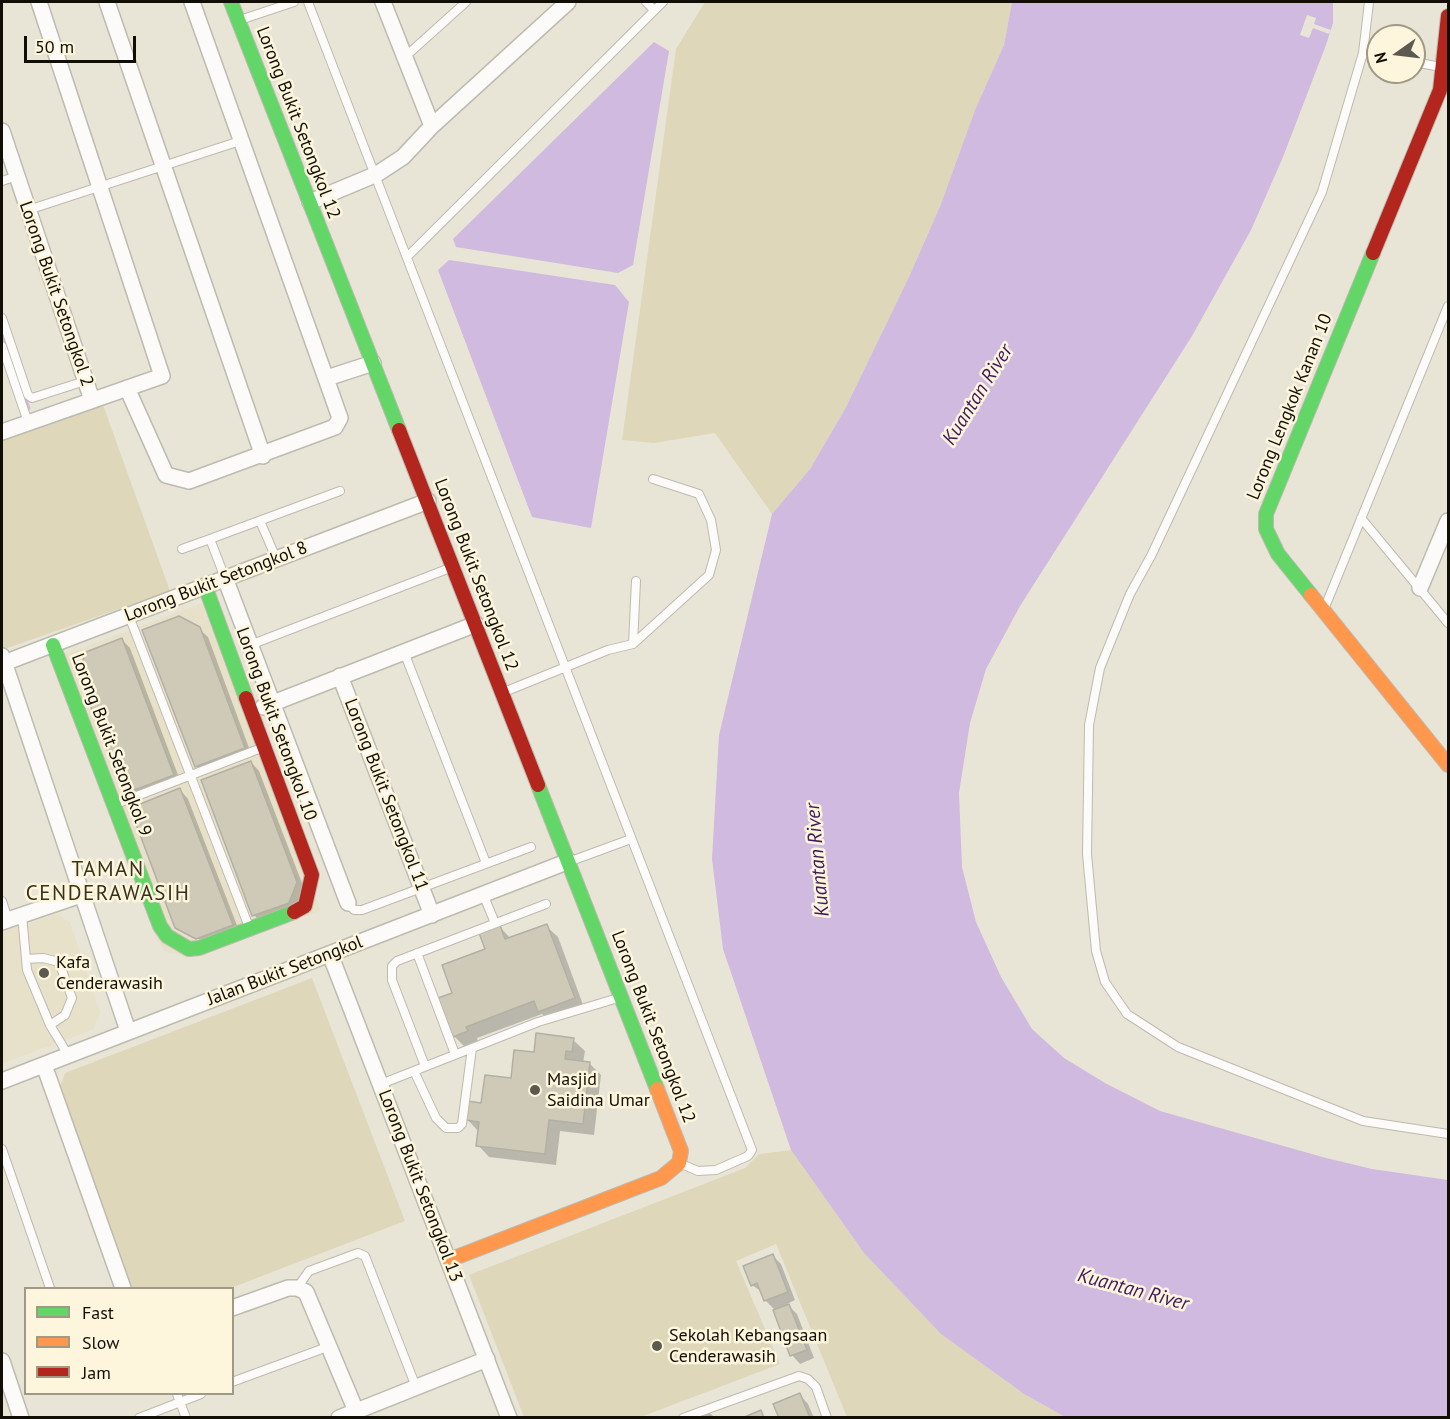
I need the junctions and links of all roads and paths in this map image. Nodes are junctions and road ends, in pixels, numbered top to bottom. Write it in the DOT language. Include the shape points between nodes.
graph roads {
  1 [pos="39,2"];
  2 [pos="107,2"];
  3 [pos="192,2"];
  4 [pos="231,2"];
  5 [pos="294,2"];
  6 [pos="308,2"];
  7 [pos="383,2"];
  8 [pos="466,2"];
  9 [pos="568,2"];
  10 [pos="646,2"];
  11 [pos="663,2"];
  12 [pos="1369,2"];
  13 [pos="654,10"];
  14 [pos="1449,16"];
  15 [pos="239,21"];
  16 [pos="1364,53"];
  17 [pos="406,56"];
  18 [pos="1426,64"];
  19 [pos="1443,67"];
  20 [pos="1444,95"];
  21 [pos="432,126"];
  22 [pos="2,131"];
  23 [pos="240,141"];
  24 [pos="163,166"];
  25 [pos="377,174"];
  26 [pos="17,176"];
  27 [pos="2,181"];
  28 [pos="100,187"];
  29 [pos="310,202"];
  30 [pos="28,210"];
  31 [pos="408,256"];
  32 [pos="1449,306"];
  33 [pos="2,318"];
  34 [pos="2,346"];
  35 [pos="373,363"];
  36 [pos="4,364"];
  37 [pos="327,378"];
  38 [pos="85,381"];
  39 [pos="127,388"];
  40 [pos="92,400"];
  41 [pos="28,422"];
  42 [pos="2,432"];
  43 [pos="263,456"];
  44 [pos="653,479"];
  45 [pos="340,491"];
  46 [pos="428,501"];
  47 [pos="1361,518"];
  48 [pos="260,521"];
  49 [pos="1449,521"];
  50 [pos="210,539"];
  51 [pos="182,549"];
  52 [pos="276,558"];
  53 [pos="453,567"];
  54 [pos="225,578"];
  55 [pos="636,581"];
  56 [pos="205,586"];
  57 [pos="1420,588"];
  58 [pos="1323,612"];
  59 [pos="129,616"];
  60 [pos="1449,623"];
  61 [pos="476,624"];
  62 [pos="633,644"];
  63 [pos="53,645"];
  64 [pos="250,645"];
  65 [pos="404,651"];
  66 [pos="3,660"];
  67 [pos="566,669"];
  68 [pos="340,676"];
  69 [pos="5,680"];
  70 [pos="503,693"];
  71 [pos="273,703"];
  72 [pos="252,711"];
  73 [pos="265,747"];
  74 [pos="1449,765"];
  75 [pos="190,775"];
  76 [pos="115,805"];
  77 [pos="631,838"];
  78 [pos="531,847"];
  79 [pos="569,861"];
  80 [pos="486,863"];
  81 [pos="421,887"];
  82 [pos="483,894"];
  83 [pos="81,896"];
  84 [pos="2,901"];
  85 [pos="348,903"];
  86 [pos="546,904"];
  87 [pos="432,915"];
  88 [pos="11,919"];
  89 [pos="495,923"];
  90 [pos="249,929"];
  91 [pos="417,953"];
  92 [pos="330,954"];
  93 [pos="26,959"];
  94 [pos="622,996"];
  95 [pos="50,1025"];
  96 [pos="128,1031"];
  97 [pos="472,1048"];
  98 [pos="455,1054"];
  99 [pos="68,1055"];
  100 [pos="44,1065"];
  101 [pos="425,1066"];
  102 [pos="414,1071"];
  103 [pos="2,1081"];
  104 [pos="381,1084"];
  105 [pos="1449,1134"];
  106 [pos="2,1149"];
  107 [pos="679,1163"];
  108 [pos="448,1260"];
  109 [pos="50,1287"];
  110 [pos="123,1287"];
  111 [pos="297,1288"];
  112 [pos="234,1307"];
  113 [pos="330,1346"];
  114 [pos="487,1359"];
  115 [pos="2,1361"];
  116 [pos="234,1381"];
  117 [pos="416,1387"];
  118 [pos="19,1391"];
  119 [pos="193,1395"];
  120 [pos="178,1397"];
  121 [pos="356,1411"];
  122 [pos="21,1418"];
  123 [pos="139,1418"];
  124 [pos="186,1418"];
  125 [pos="339,1418"];
  126 [pos="509,1418"];
  127 [pos="683,1418"];
  128 [pos="827,1418"];
  1 -- 28 [label="street"];
  2 -- 24 [label="street"];
  3 -- 23 [label="street"];
  4 -- 15 [label="street, Lorong Bukit Setongkol 12"];
  5 -- 15 [label="lane"];
  6 -- 25 [label="lane"];
  7 -- 17 [label="street"];
  8 -- 17 [label="lane"];
  9 -- 21 [label="street"];
  10 -- 13 [label="lane"];
  11 -- 13 [label="lane"];
  12 -- 16 [label="lane"];
  13 -- 31 [label="lane"];
  14 -- 19 [label="street, Lorong Lengkok Kanan 10"];
  15 -- 29 [label="street, Lorong Bukit Setongkol 12"];
  16 -- 105 [label="lane" via="1322,192 1130,594 1100,668 1089,725 1087,854 1096,951 1105,982 1127,1014 1178,1047 1363,1121"];
  17 -- 21 [label="street"];
  18 -- 19 [label="lane"];
  19 -- 20 [label="street, Lorong Lengkok Kanan 10"];
  20 -- 58 [label="street, Lorong Lengkok Kanan 10" via="1266,514 1271,542"];
  21 -- 25 [label="street" via="403,157"];
  22 -- 26 [label="street, Lorong Bukit Setongkol 2"];
  23 -- 24 [label="lane"];
  23 -- 37 [label="street"];
  24 -- 28 [label="lane"];
  24 -- 43 [label="street"];
  25 -- 29 [label="street"];
  25 -- 31 [label="lane"];
  26 -- 27 [label="lane"];
  26 -- 30 [label="street, Lorong Bukit Setongkol 2"];
  28 -- 30 [label="lane"];
  28 -- 39 [label="street" via="162,376"];
  29 -- 35 [label="street, Lorong Bukit Setongkol 12"];
  30 -- 38 [label="street, Lorong Bukit Setongkol 2"];
  31 -- 67 [label="lane"];
  32 -- 47 [label="lane"];
  33 -- 38 [label="lane" via="28,395 32,398"];
  34 -- 36 [label="lane"];
  35 -- 37 [label="street"];
  35 -- 46 [label="street, Lorong Bukit Setongkol 12"];
  36 -- 41 [label="lane"];
  37 -- 43 [label="street" via="339,411 335,428"];
  38 -- 40 [label="street, Lorong Bukit Setongkol 2"];
  39 -- 40 [label="street"];
  39 -- 43 [label="street" via="166,475 189,481"];
  40 -- 41 [label="street, Lorong Bukit Setongkol 2"];
  41 -- 42 [label="street, Lorong Bukit Setongkol 2"];
  44 -- 62 [label="lane" via="699,494 711,520 716,550 709,575"];
  45 -- 48 [label="lane"];
  46 -- 52 [label="street, Lorong Bukit Setongkol 8"];
  46 -- 53 [label="street, Lorong Bukit Setongkol 12"];
  47 -- 57 [label="lane"];
  47 -- 58 [label="lane"];
  48 -- 50 [label="lane"];
  48 -- 52 [label="lane"];
  49 -- 57 [label="street"];
  50 -- 51 [label="lane"];
  50 -- 54 [label="lane"];
  52 -- 54 [label="street, Lorong Bukit Setongkol 8"];
  53 -- 61 [label="street, Lorong Bukit Setongkol 12"];
  53 -- 64 [label="lane"];
  54 -- 56 [label="street, Lorong Bukit Setongkol 8"];
  54 -- 64 [label="street"];
  55 -- 62 [label="lane"];
  56 -- 59 [label="street, Lorong Bukit Setongkol 8"];
  56 -- 72 [label="street, Lorong Bukit Setongkol 10"];
  57 -- 60 [label="lane"];
  58 -- 74 [label="street, Lorong Lengkok Kanan 10"];
  59 -- 63 [label="street, Lorong Bukit Setongkol 8"];
  59 -- 75 [label="lane"];
  61 -- 65 [label="street"];
  61 -- 70 [label="street, Lorong Bukit Setongkol 12"];
  62 -- 67 [label="lane"];
  63 -- 66 [label="street, Lorong Bukit Setongkol 8"];
  63 -- 76 [label="street, Lorong Bukit Setongkol 9"];
  64 -- 71 [label="street"];
  65 -- 68 [label="street"];
  65 -- 80 [label="lane"];
  66 -- 69 [label="street"];
  67 -- 70 [label="lane"];
  67 -- 77 [label="lane"];
  68 -- 71 [label="street"];
  68 -- 81 [label="street, Lorong Bukit Setongkol 11"];
  69 -- 83 [label="street"];
  70 -- 79 [label="street, Lorong Bukit Setongkol 12"];
  71 -- 72 [label="street"];
  71 -- 85 [label="street"];
  72 -- 73 [label="street, Lorong Bukit Setongkol 10"];
  73 -- 75 [label="lane"];
  73 -- 90 [label="street, Lorong Bukit Setongkol 10" via="312,875 305,906"];
  75 -- 76 [label="lane"];
  75 -- 90 [label="lane"];
  76 -- 90 [label="street, Lorong Bukit Setongkol 9" via="167,936 189,949"];
  77 -- 79 [label="lane"];
  77 -- 107 [label="lane" via="752,1150 748,1156 716,1170 698,1170"];
  78 -- 80 [label="lane"];
  79 -- 82 [label="street, Jalan Bukit Setongkol"];
  79 -- 94 [label="street, Lorong Bukit Setongkol 12"];
  80 -- 81 [label="lane"];
  81 -- 85 [label="lane" via="362,910 354,910"];
  81 -- 87 [label="street, Lorong Bukit Setongkol 11"];
  82 -- 87 [label="street, Jalan Bukit Setongkol"];
  82 -- 89 [label="lane"];
  83 -- 88 [label="street"];
  83 -- 96 [label="street"];
  84 -- 88 [label="lane"];
  86 -- 89 [label="lane"];
  87 -- 92 [label="street, Jalan Bukit Setongkol"];
  88 -- 93 [label="lane"];
  89 -- 91 [label="lane"];
  91 -- 98 [label="lane"];
  91 -- 101 [label="lane" via="397,961 391,973"];
  92 -- 96 [label="street, Jalan Bukit Setongkol"];
  92 -- 104 [label="street, Lorong Bukit Setongkol 13"];
  93 -- 95 [label="lane"];
  93 -- 95 [label="lane" via="59,962 72,999 65,1015"];
  94 -- 97 [label="lane"];
  94 -- 107 [label="street, Lorong Bukit Setongkol 12" via="675,1131 681,1151"];
  95 -- 99 [label="lane"];
  96 -- 99 [label="street, Jalan Bukit Setongkol"];
  97 -- 98 [label="lane"];
  97 -- 102 [label="lane" via="462,1124 458,1128 446,1128 436,1118"];
  98 -- 101 [label="lane"];
  99 -- 100 [label="street, Jalan Bukit Setongkol"];
  100 -- 103 [label="street, Jalan Bukit Setongkol"];
  100 -- 110 [label="street"];
  101 -- 102 [label="lane"];
  102 -- 104 [label="lane"];
  104 -- 108 [label="street, Lorong Bukit Setongkol 13"];
  106 -- 109 [label="lane"];
  107 -- 108 [label="street" via="661,1178"];
  108 -- 114 [label="street, Lorong Bukit Setongkol 13"];
  111 -- 112 [label="street"];
  111 -- 113 [label="street" via="312,1303"];
  111 -- 117 [label="lane" via="309,1271 358,1253 365,1256"];
  113 -- 116 [label="lane"];
  113 -- 121 [label="street"];
  114 -- 117 [label="street"];
  114 -- 126 [label="street, Lorong Bukit Setongkol 13"];
  115 -- 118 [label="street"];
  117 -- 121 [label="street"];
  118 -- 122 [label="street"];
  119 -- 120 [label="lane"];
  120 -- 123 [label="lane"];
  120 -- 124 [label="lane"];
  121 -- 125 [label="street"];
  127 -- 128 [label="lane" via="800,1376 816,1387"];
}
